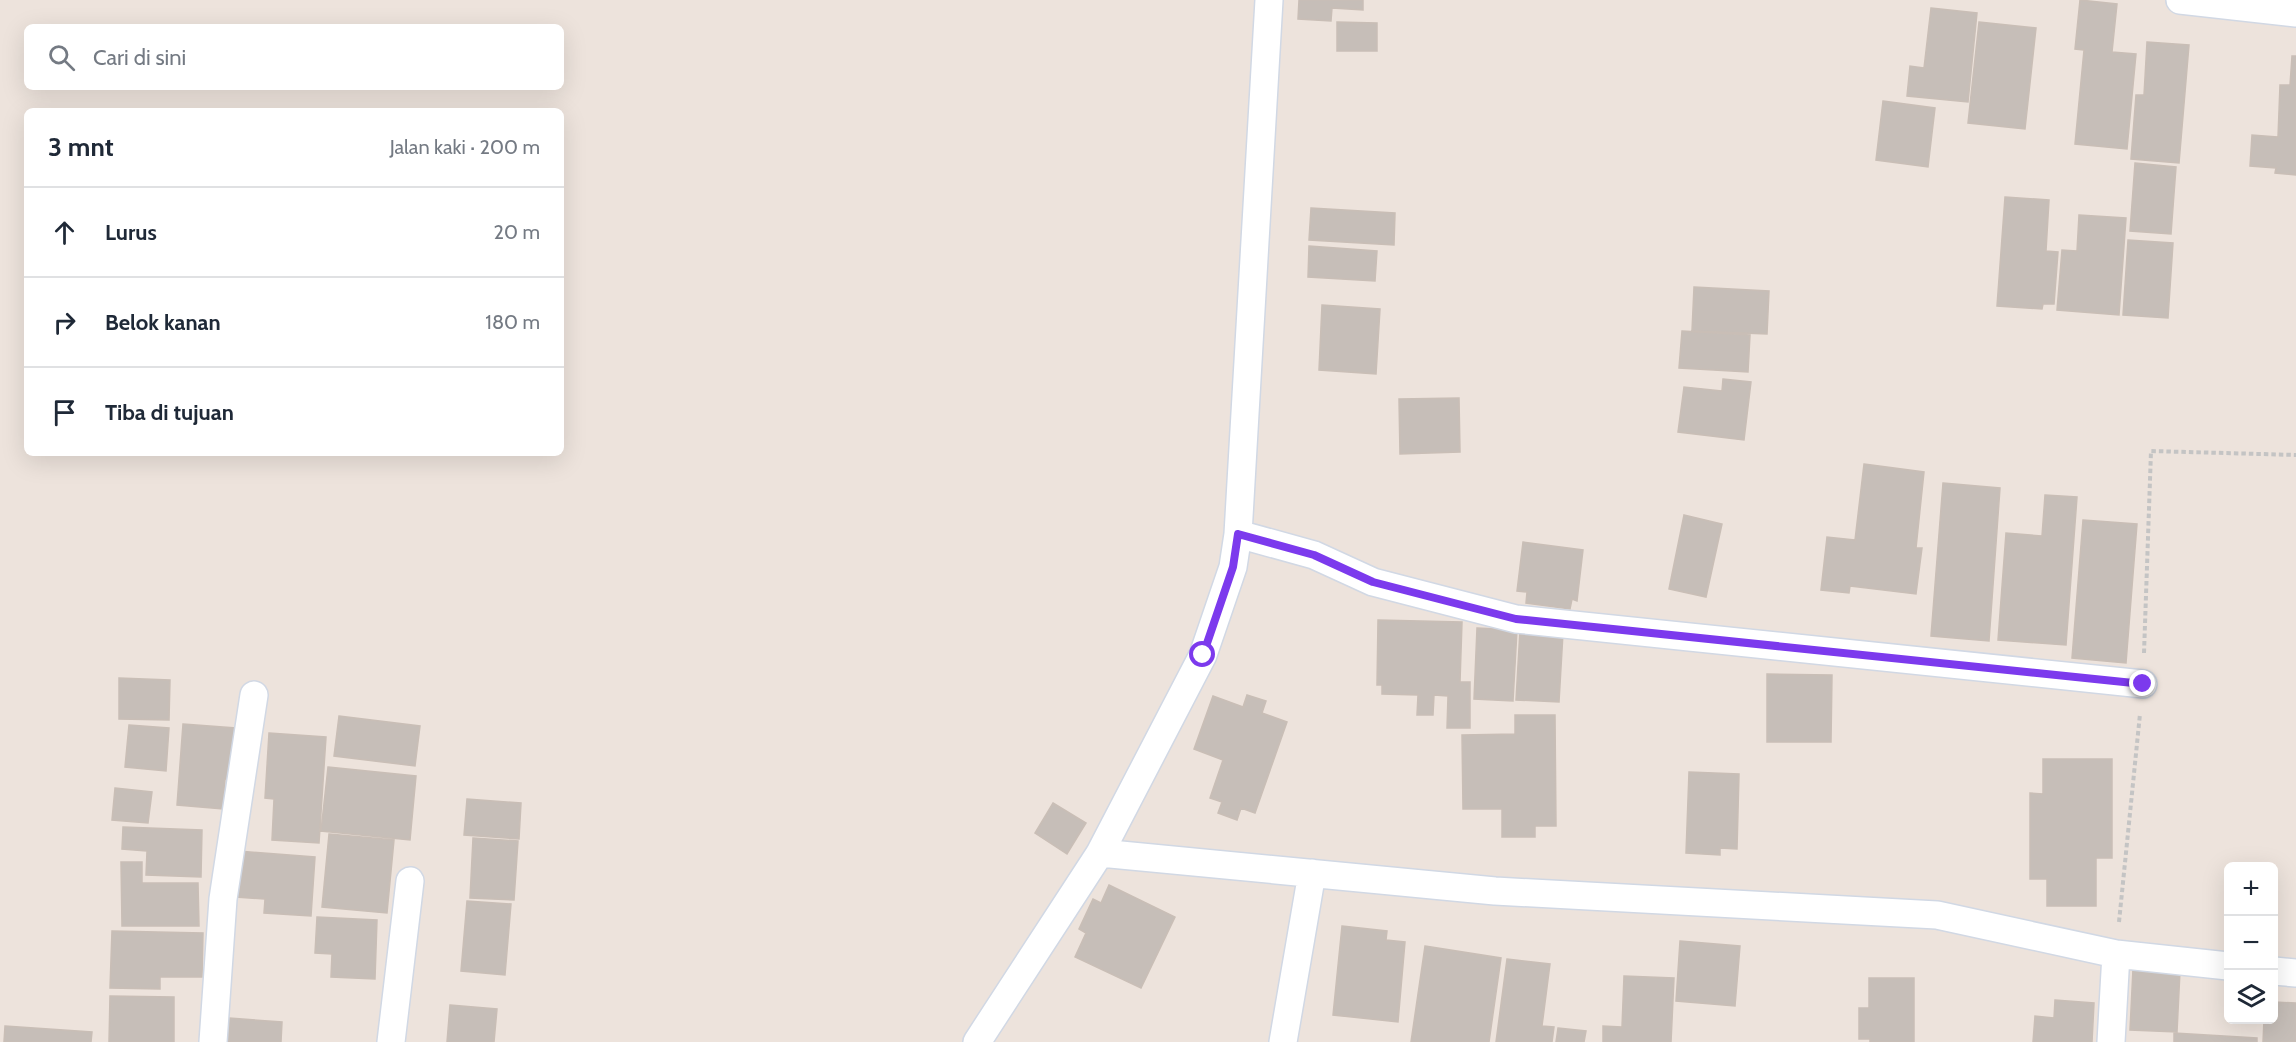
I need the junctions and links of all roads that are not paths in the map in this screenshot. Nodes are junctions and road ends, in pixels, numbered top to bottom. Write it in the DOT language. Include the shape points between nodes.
graph roads {
  1 [pos="1269,0"];
  2 [pos="2180,0"];
  3 [pos="2296,13"];
  4 [pos="1238,534"];
  5 [pos="2143,684"];
  6 [pos="254,695"];
  7 [pos="1100,853"];
  8 [pos="1312,873"];
  9 [pos="410,881"];
  10 [pos="2116,954"];
  11 [pos="2224,965"];
  12 [pos="2278,971"];
  13 [pos="2296,973"];
  14 [pos="213,1042"];
  15 [pos="391,1042"];
  16 [pos="977,1042"];
  17 [pos="1283,1042"];
  18 [pos="2110,1042"];
  1 -- 4 [label="street"];
  2 -- 3 [label="street"];
  4 -- 5 [label="street" via="1314,555 1373,582 1516,619"];
  4 -- 7 [label="street" via="1233,567 1203,655"];
  6 -- 14 [label="street" via="223,899"];
  7 -- 8 [label="street"];
  7 -- 16 [label="street"];
  8 -- 10 [label="street" via="1496,891 1937,915"];
  8 -- 17 [label="street"];
  9 -- 15 [label="street"];
  10 -- 11 [label="street"];
  10 -- 18 [label="street"];
  12 -- 13 [label="street"];
}
